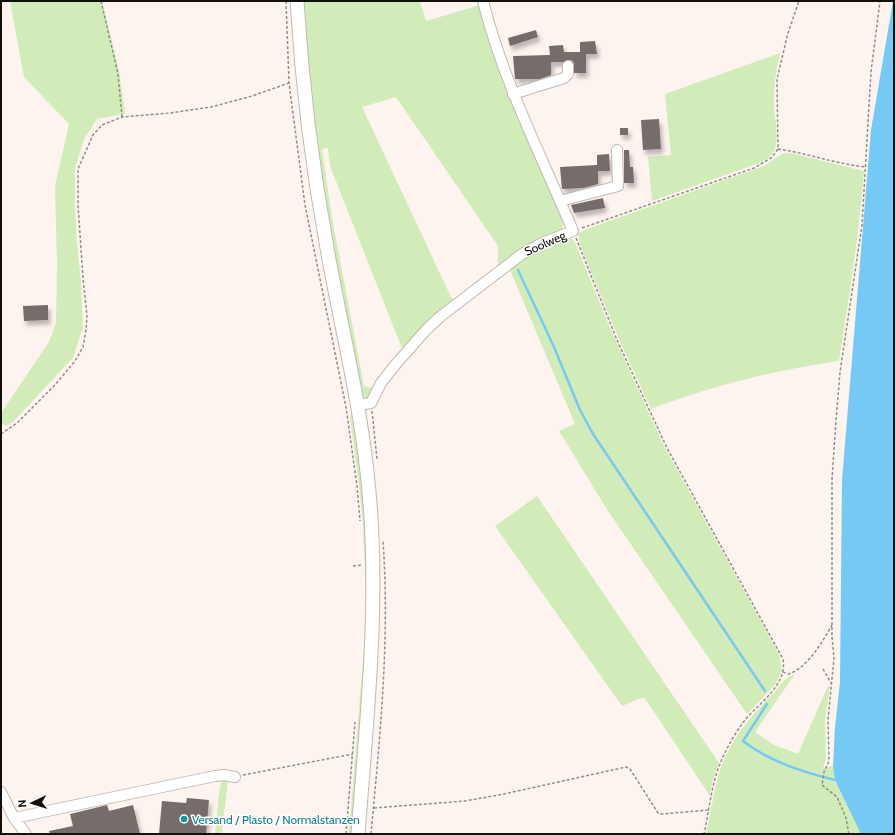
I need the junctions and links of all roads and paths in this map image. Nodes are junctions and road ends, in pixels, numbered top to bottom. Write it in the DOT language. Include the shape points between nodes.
graph roads {
  1 [pos="101,1"];
  2 [pos="286,1"];
  3 [pos="297,1"];
  4 [pos="483,1"];
  5 [pos="798,1"];
  6 [pos="880,1"];
  7 [pos="568,66"];
  8 [pos="289,83"];
  9 [pos="513,94"];
  10 [pos="122,118"];
  11 [pos="778,149"];
  12 [pos="617,150"];
  13 [pos="866,167"];
  14 [pos="560,201"];
  15 [pos="573,231"];
  16 [pos="358,405"];
  17 [pos="1,434"];
  18 [pos="360,522"];
  19 [pos="362,565"];
  20 [pos="353,566"];
  21 [pos="833,624"];
  22 [pos="823,669"];
  23 [pos="784,672"];
  24 [pos="831,684"];
  25 [pos="356,717"];
  26 [pos="353,754"];
  27 [pos="235,777"];
  28 [pos="1,792"];
  29 [pos="374,808"];
  30 [pos="709,810"];
  31 [pos="14,818"];
  32 [pos="26,834"];
  33 [pos="346,834"];
  34 [pos="358,834"];
  35 [pos="704,834"];
  36 [pos="849,834"];
  1 -- 10 [label="path" via="118,74"];
  2 -- 8 [label="path"];
  3 -- 16 [label="main road" via="305,102 315,179"];
  4 -- 9 [label="street, Soolweg"];
  5 -- 11 [label="path" via="777,79"];
  6 -- 13 [label="path" via="871,72"];
  7 -- 9 [label="street" via="568,74 564,78"];
  8 -- 10 [label="path" via="252,96 211,106"];
  8 -- 18 [label="path" via="305,205 346,407"];
  9 -- 14 [label="street, Soolweg"];
  10 -- 17 [label="path" via="102,125 94,135 78,170 78,205 87,316 82,346 75,360 54,386 17,423"];
  11 -- 13 [label="path"];
  11 -- 15 [label="path" via="771,158 754,168"];
  12 -- 14 [label="street" via="618,186"];
  13 -- 21 [label="path" via="862,225 840,372 836,421 832,479"];
  14 -- 15 [label="street, Soolweg"];
  15 -- 16 [label="street, Soolweg" via="522,254 442,316 396,364 371,403"];
  15 -- 23 [label="path" via="617,340 667,448 781,654"];
  16 -- 34 [label="main road" via="367,473 374,579"];
  19 -- 20 [label="path"];
  21 -- 23 [label="path" via="818,649 799,668 788,674"];
  21 -- 24 [label="path" via="834,658"];
  22 -- 24 [label="path"];
  23 -- 30 [label="path" via="778,685 742,724 726,751 715,779"];
  24 -- 36 [label="path" via="827,732 829,761 822,785 837,797 846,818"];
  25 -- 26 [label="path"];
  26 -- 27 [label="path"];
  26 -- 33 [label="path"];
  27 -- 31 [label="street" via="215,776"];
  28 -- 31 [label="street"];
  29 -- 30 [label="path" via="466,801 626,767 630,769 658,813"];
  30 -- 35 [label="path"];
  31 -- 32 [label="street"];
}
